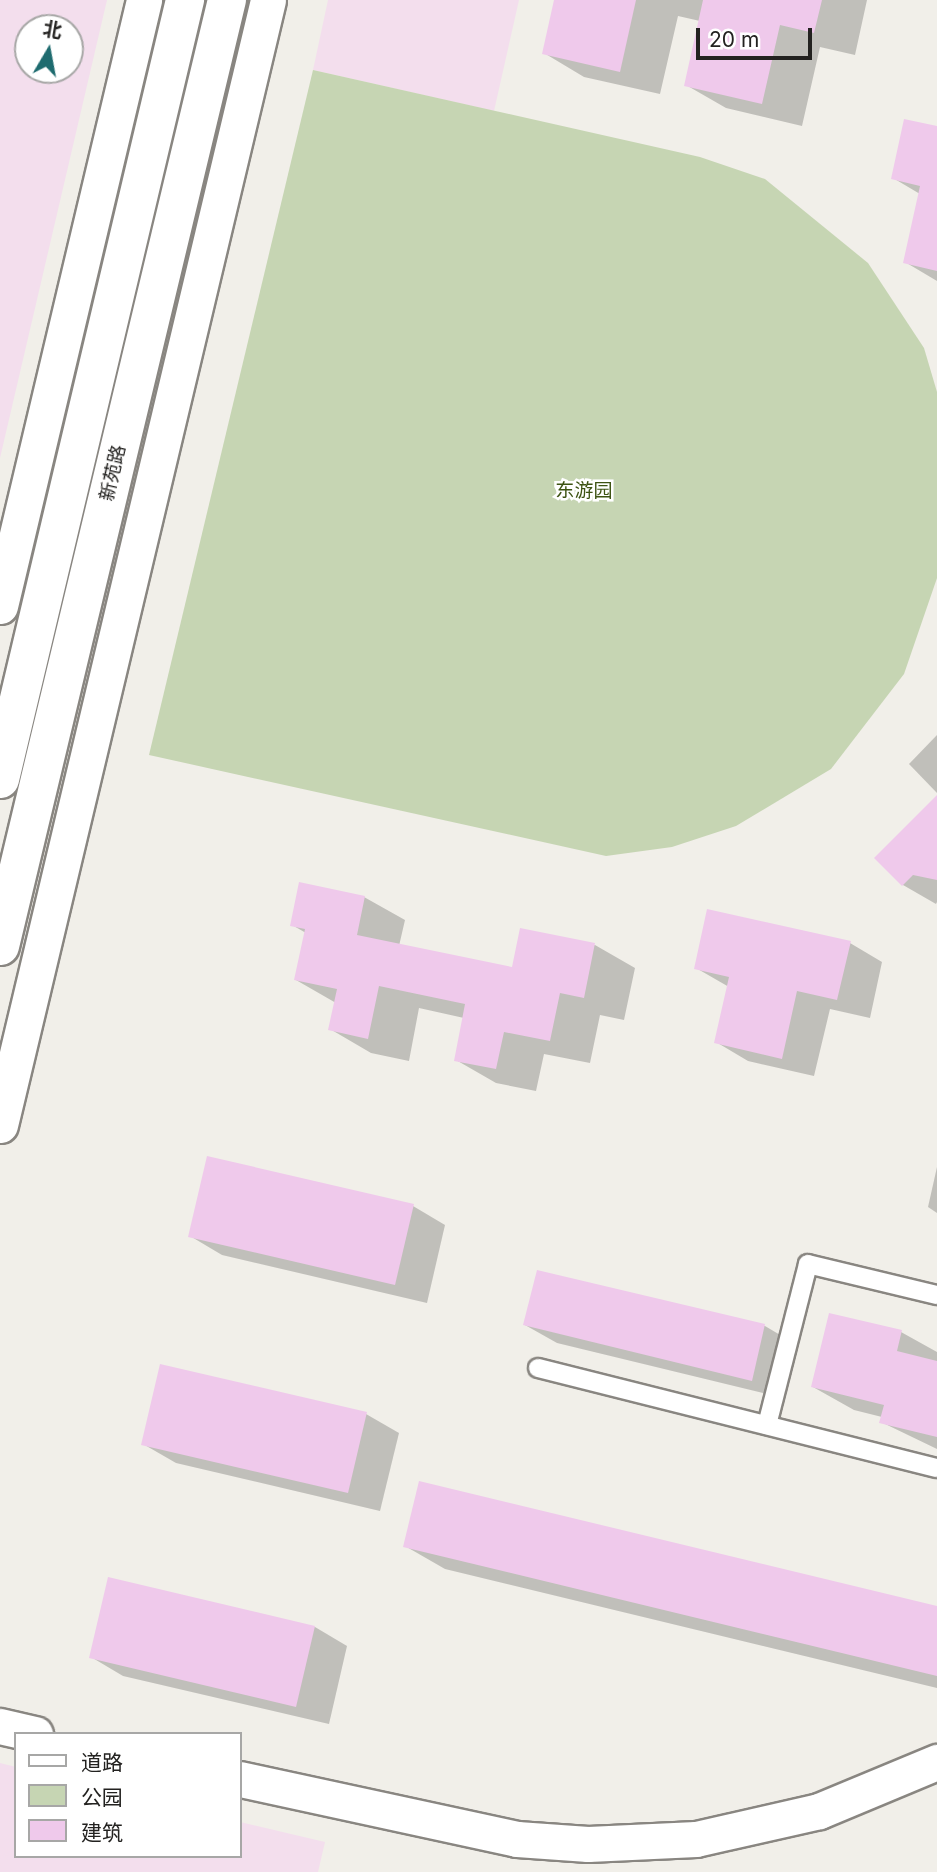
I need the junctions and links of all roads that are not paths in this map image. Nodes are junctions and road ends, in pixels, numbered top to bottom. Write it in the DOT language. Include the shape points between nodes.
graph roads {
  1 [pos="145,0"];
  2 [pos="186,0"];
  3 [pos="227,0"];
  4 [pos="268,0"];
  5 [pos="0,606"];
  6 [pos="0,779"];
  7 [pos="0,946"];
  8 [pos="0,1125"];
  9 [pos="937,1295"];
  10 [pos="538,1368"];
  11 [pos="767,1425"];
  12 [pos="937,1468"];
  13 [pos="0,1726"];
  14 [pos="26,1732"];
  15 [pos="937,1762"];
  16 [pos="242,1779"];
  1 -- 5 [label="street"];
  2 -- 6 [label="main road, 新苑路"];
  3 -- 7 [label="main road, 新苑路"];
  4 -- 8 [label="street"];
  9 -- 11 [label="lane" via="807,1264"];
  10 -- 11 [label="lane"];
  11 -- 12 [label="lane"];
  13 -- 14 [label="street"];
  15 -- 16 [label="street" via="819,1811 696,1839 588,1844 517,1839"];
}
